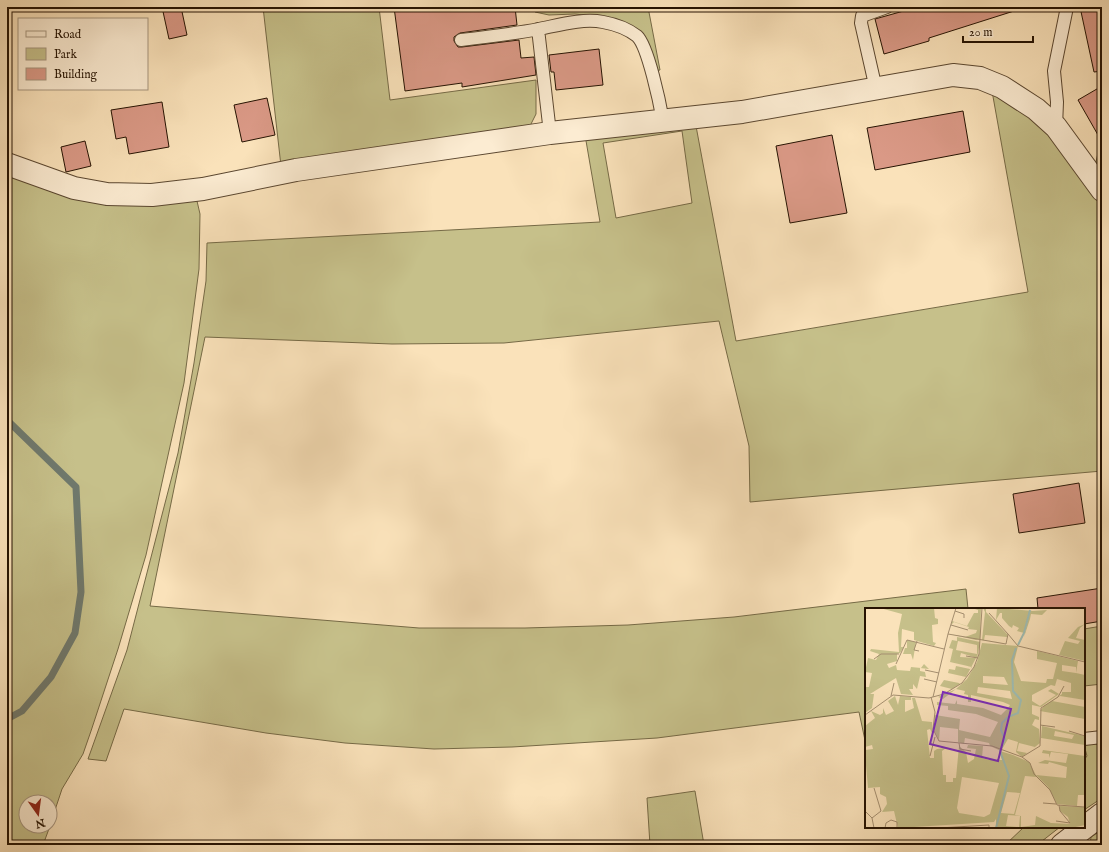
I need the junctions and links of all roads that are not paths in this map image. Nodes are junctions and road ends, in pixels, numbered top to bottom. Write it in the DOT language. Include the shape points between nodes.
graph roads {
  1 [pos="887,7"];
  2 [pos="1067,7"];
  3 [pos="538,29"];
  4 [pos="461,40"];
  5 [pos="876,89"];
  6 [pos="663,120"];
  7 [pos="1056,127"];
  8 [pos="550,133"];
  9 [pos="11,166"];
  10 [pos="1102,190"];
  11 [pos="1102,737"];
  12 [pos="1085,739"];
  13 [pos="1102,814"];
  14 [pos="1085,827"];
  15 [pos="1084,828"];
  16 [pos="1062,845"];
  1 -- 5 [label="lane" via="862,16 861,23"];
  2 -- 7 [label="lane" via="1054,71"];
  3 -- 4 [label="lane"];
  3 -- 6 [label="lane" via="568,23 602,22 638,37 659,98"];
  3 -- 8 [label="lane"];
  5 -- 6 [label="street" via="742,112"];
  5 -- 7 [label="street" via="952,75 980,78 1008,90 1036,109"];
  6 -- 8 [label="street"];
  7 -- 10 [label="street"];
  8 -- 9 [label="street" via="296,170 196,190 152,195 106,194 74,188"];
  11 -- 12 [label="lane"];
  13 -- 14 [label="street"];
  15 -- 16 [label="street"];
}
